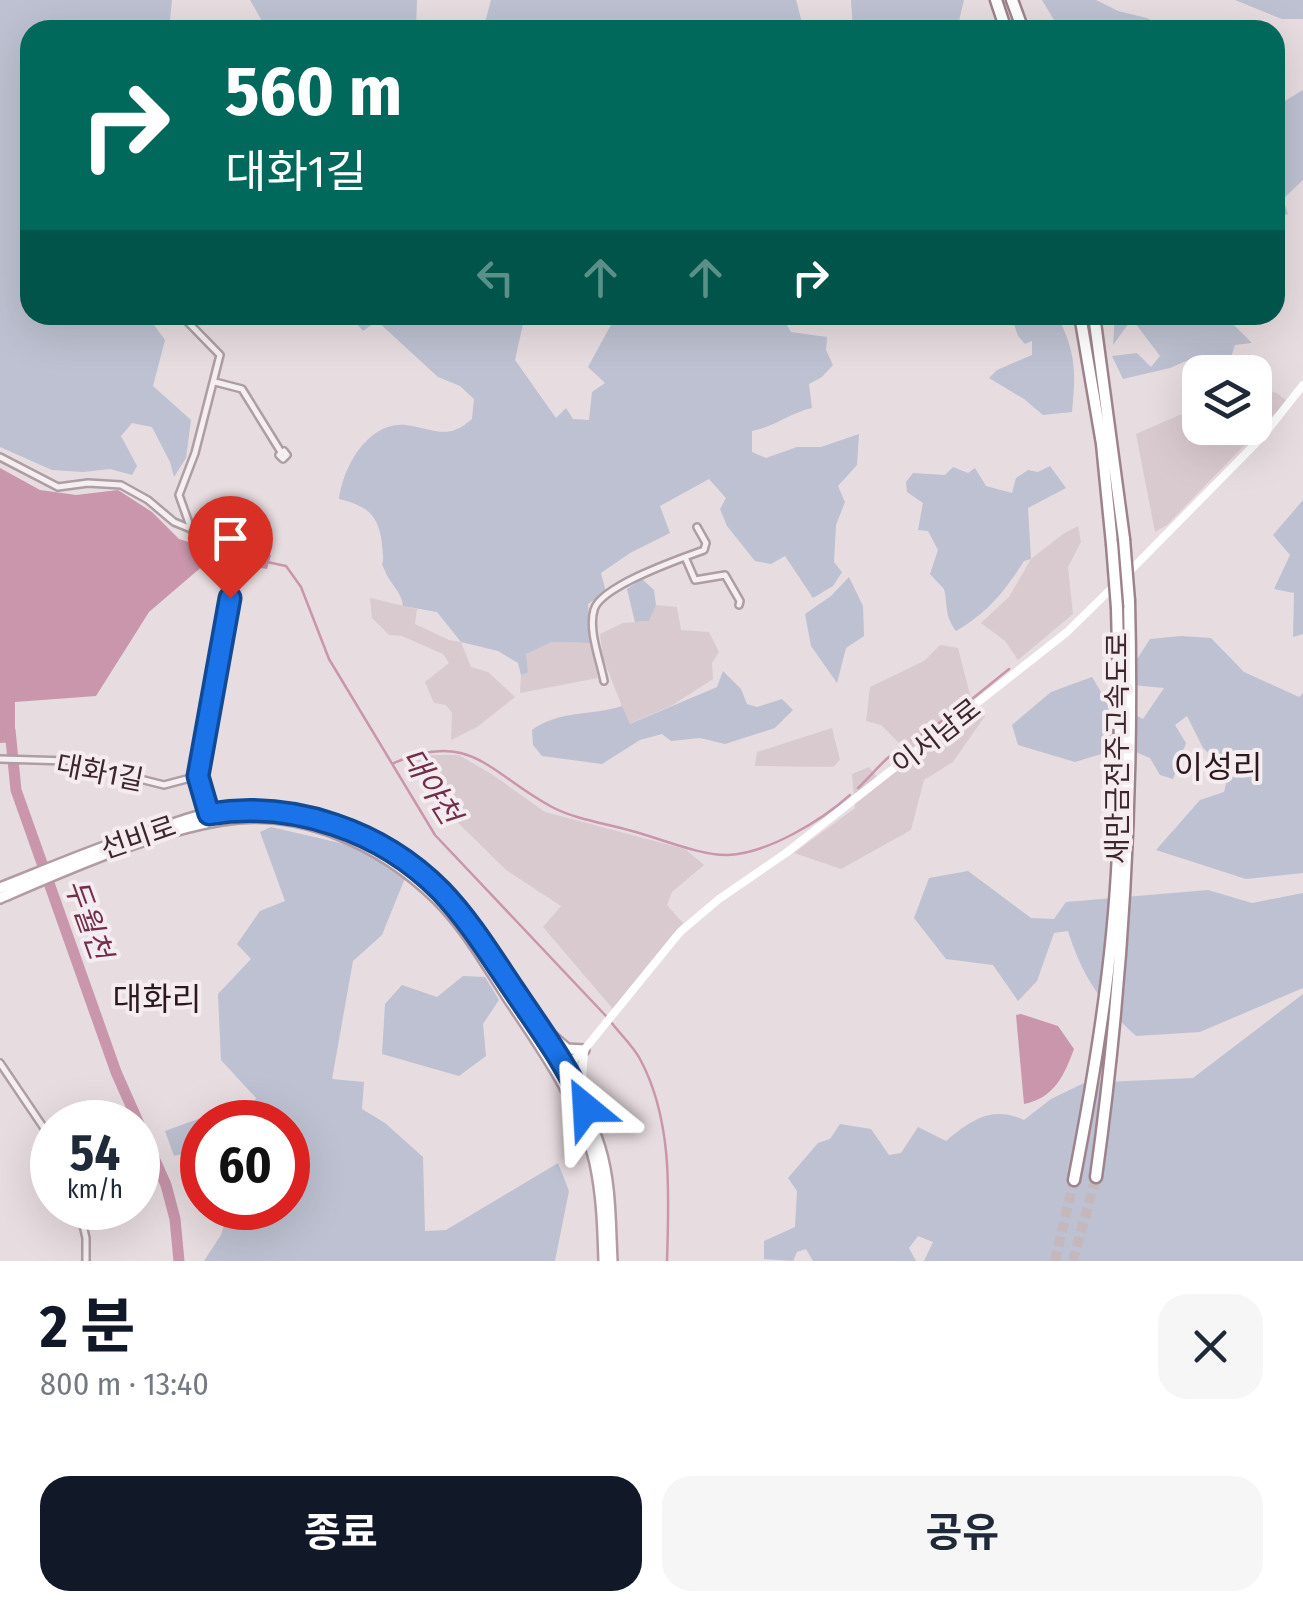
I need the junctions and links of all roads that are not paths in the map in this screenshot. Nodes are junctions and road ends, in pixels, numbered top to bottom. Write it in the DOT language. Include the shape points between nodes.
graph roads {
  1 [pos="191,325"];
  2 [pos="1082,325"];
  3 [pos="1095,325"];
  4 [pos="215,382"];
  5 [pos="1303,384"];
  6 [pos="1105,425"];
  7 [pos="281,452"];
  8 [pos="0,457"];
  9 [pos="190,526"];
  10 [pos="697,528"];
  11 [pos="1118,542"];
  12 [pos="685,556"];
  13 [pos="739,605"];
  14 [pos="604,681"];
  15 [pos="1,759"];
  16 [pos="198,776"];
  17 [pos="210,818"];
  18 [pos="31,881"];
  19 [pos="0,888"];
  20 [pos="0,898"];
  21 [pos="547,1038"];
  22 [pos="584,1050"];
  23 [pos="0,1063"];
  24 [pos="562,1071"];
  25 [pos="30,1107"];
  26 [pos="586,1108"];
  27 [pos="1096,1177"];
  28 [pos="1074,1180"];
  29 [pos="84,1230"];
  30 [pos="86,1261"];
  31 [pos="608,1261"];
  1 -- 4 [label="street" via="220,355"];
  2 -- 6 [label="highway, 새만금전주고속도로"];
  3 -- 6 [label="highway, 새만금전주고속도로"];
  4 -- 7 [label="street" via="242,389"];
  4 -- 9 [label="street" via="179,495"];
  5 -- 22 [label="main road, 이서남로" via="1262,437 1068,632 680,932"];
  6 -- 11 [label="highway, 새만금전주고속도로"];
  8 -- 9 [label="street" via="58,487 121,485"];
  9 -- 16 [label="street" via="219,542 230,598"];
  10 -- 12 [label="street" via="704,550"];
  11 -- 27 [label="highway, 새만금전주고속도로, bridge" via="1129,601 1128,861"];
  11 -- 28 [label="highway, 새만금전주고속도로, bridge" via="1118,855 1110,952"];
  12 -- 13 [label="street" via="695,580 724,575"];
  12 -- 14 [label="street" via="640,574 594,608"];
  15 -- 16 [label="street, 대화1길" via="68,762 164,785"];
  16 -- 17 [label="street"];
  17 -- 18 [label="main road, 선비로" via="136,835"];
  17 -- 21 [label="main road, 선비로" via="281,812 317,818 396,854 466,920"];
  17 -- 24 [label="main road, 선비로" via="298,823 338,833 408,872 458,924"];
  18 -- 19 [label="main road"];
  18 -- 20 [label="main road"];
  21 -- 22 [label="main road" via="566,1050"];
  21 -- 24 [label="main road, 선비로"];
  22 -- 24 [label="main road, 이서남로"];
  22 -- 26 [label="main road"];
  23 -- 25 [label="street"];
  24 -- 26 [label="main road, 선비로"];
  24 -- 31 [label="main road, 선비로" via="596,1164"];
  26 -- 31 [label="main road, 선비로" via="606,1172"];
  29 -- 30 [label="street"];
}
